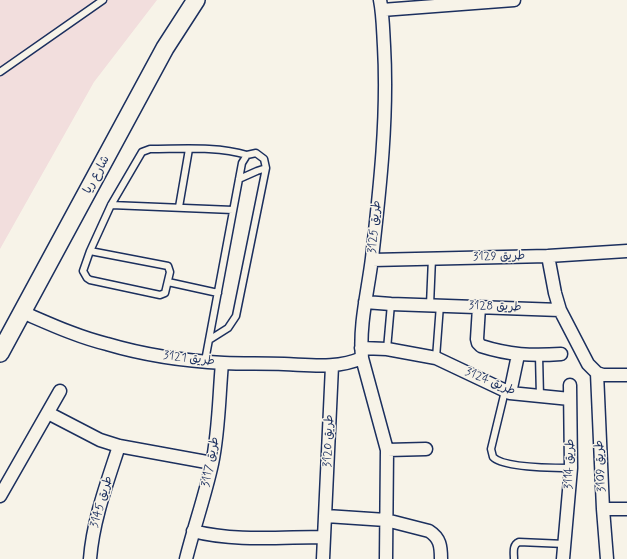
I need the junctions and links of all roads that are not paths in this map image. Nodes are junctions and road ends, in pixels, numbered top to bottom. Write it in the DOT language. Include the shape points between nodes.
graph roads {
  1 [pos="103,0"];
  2 [pos="196,0"];
  3 [pos="514,0"];
  4 [pos="381,5"];
  5 [pos="0,72"];
  6 [pos="189,149"];
  7 [pos="247,155"];
  8 [pos="266,168"];
  9 [pos="239,179"];
  10 [pos="110,205"];
  11 [pos="179,207"];
  12 [pos="233,210"];
  13 [pos="90,251"];
  14 [pos="627,251"];
  15 [pos="548,256"];
  16 [pos="432,258"];
  17 [pos="372,260"];
  18 [pos="168,282"];
  19 [pos="218,293"];
  20 [pos="365,302"];
  21 [pos="391,304"];
  22 [pos="435,305"];
  23 [pos="479,307"];
  24 [pos="560,310"];
  25 [pos="22,312"];
  26 [pos="209,340"];
  27 [pos="387,349"];
  28 [pos="0,353"];
  29 [pos="361,353"];
  30 [pos="561,354"];
  31 [pos="518,355"];
  32 [pos="539,355"];
  33 [pos="436,358"];
  34 [pos="206,361"];
  35 [pos="222,363"];
  36 [pos="332,366"];
  37 [pos="597,373"];
  38 [pos="627,375"];
  39 [pos="570,385"];
  40 [pos="60,391"];
  41 [pos="508,392"];
  42 [pos="540,397"];
  43 [pos="570,400"];
  44 [pos="48,413"];
  45 [pos="119,446"];
  46 [pos="426,449"];
  47 [pos="387,450"];
  48 [pos="212,463"];
  49 [pos="571,468"];
  50 [pos="0,496"];
  51 [pos="603,509"];
  52 [pos="627,509"];
  53 [pos="326,516"];
  54 [pos="386,520"];
  55 [pos="193,531"];
  56 [pos="324,537"];
  57 [pos="565,544"];
  58 [pos="90,559"];
  59 [pos="186,559"];
  60 [pos="323,559"];
  61 [pos="386,559"];
  62 [pos="440,559"];
  63 [pos="514,559"];
  64 [pos="563,559"];
  65 [pos="607,559"];
  1 -- 5 [label="lane"];
  2 -- 25 [label="main road, شارع ريا" via="165,48"];
  3 -- 4 [label="street"];
  4 -- 17 [label="street, طريق 3125" via="384,125"];
  6 -- 7 [label="lane" via="222,150"];
  6 -- 10 [label="lane" via="150,149 142,152"];
  6 -- 11 [label="lane"];
  7 -- 8 [label="lane" via="261,155"];
  7 -- 9 [label="lane" via="242,163"];
  8 -- 9 [label="lane"];
  8 -- 26 [label="lane" via="236,316 228,328"];
  9 -- 12 [label="lane"];
  10 -- 11 [label="lane"];
  10 -- 13 [label="lane"];
  11 -- 12 [label="lane"];
  12 -- 19 [label="lane"];
  13 -- 18 [label="lane" via="166,265 170,270"];
  13 -- 18 [label="lane" via="83,271 90,280 162,295"];
  14 -- 15 [label="street, طريق 3129"];
  15 -- 16 [label="street, طريق 3129"];
  15 -- 24 [label="street"];
  16 -- 17 [label="street, طريق 3129"];
  16 -- 22 [label="lane"];
  17 -- 20 [label="street, طريق 3125"];
  18 -- 19 [label="lane"];
  19 -- 26 [label="lane"];
  20 -- 21 [label="street, طريق 3128"];
  20 -- 29 [label="street, طريق 3125"];
  21 -- 22 [label="street, طريق 3128"];
  21 -- 27 [label="lane"];
  22 -- 23 [label="street, طريق 3128"];
  22 -- 33 [label="lane"];
  23 -- 24 [label="street, طريق 3128"];
  23 -- 31 [label="street" via="478,344"];
  24 -- 37 [label="street" via="588,364"];
  25 -- 28 [label="main road, شارع ريا"];
  25 -- 34 [label="street, طريق 3121" via="106,344 144,353"];
  26 -- 34 [label="lane"];
  27 -- 29 [label="street, طريق 3124"];
  27 -- 33 [label="street, طريق 3124"];
  29 -- 36 [label="street, طريق 3121" via="343,365"];
  29 -- 47 [label="street, طريق 3125"];
  30 -- 32 [label="street"];
  31 -- 32 [label="street"];
  31 -- 41 [label="street"];
  32 -- 42 [label="lane"];
  33 -- 41 [label="street, طريق 3124"];
  34 -- 35 [label="street, طريق 3121"];
  35 -- 36 [label="street, طريق 3121"];
  35 -- 48 [label="street, طريق 3117"];
  36 -- 53 [label="street, طريق 3120"];
  37 -- 38 [label="street" via="609,376"];
  37 -- 51 [label="street, طريق 3109"];
  39 -- 43 [label="street, طريق 3114"];
  40 -- 44 [label="street"];
  41 -- 42 [label="street, طريق 3124"];
  41 -- 49 [label="lane" via="491,449 492,457 499,462 517,465"];
  42 -- 43 [label="street, طريق 3124"];
  43 -- 49 [label="street, طريق 3114"];
  44 -- 45 [label="street" via="100,440"];
  44 -- 50 [label="street"];
  45 -- 48 [label="street"];
  45 -- 58 [label="street, طريق 3145" via="98,509"];
  46 -- 47 [label="street"];
  47 -- 54 [label="street, طريق 3125"];
  48 -- 55 [label="street, طريق 3117"];
  49 -- 57 [label="street, طريق 3114"];
  51 -- 52 [label="street"];
  51 -- 65 [label="street, طريق 3109"];
  53 -- 54 [label="street"];
  53 -- 56 [label="street, طريق 3120"];
  54 -- 61 [label="street, طريق 3125"];
  54 -- 62 [label="street" via="435,534 441,546"];
  55 -- 56 [label="street" via="230,538"];
  55 -- 59 [label="street, طريق 3117"];
  56 -- 60 [label="street, طريق 3120"];
  57 -- 63 [label="lane" via="519,542 514,547"];
  57 -- 64 [label="street, طريق 3114"];
}
